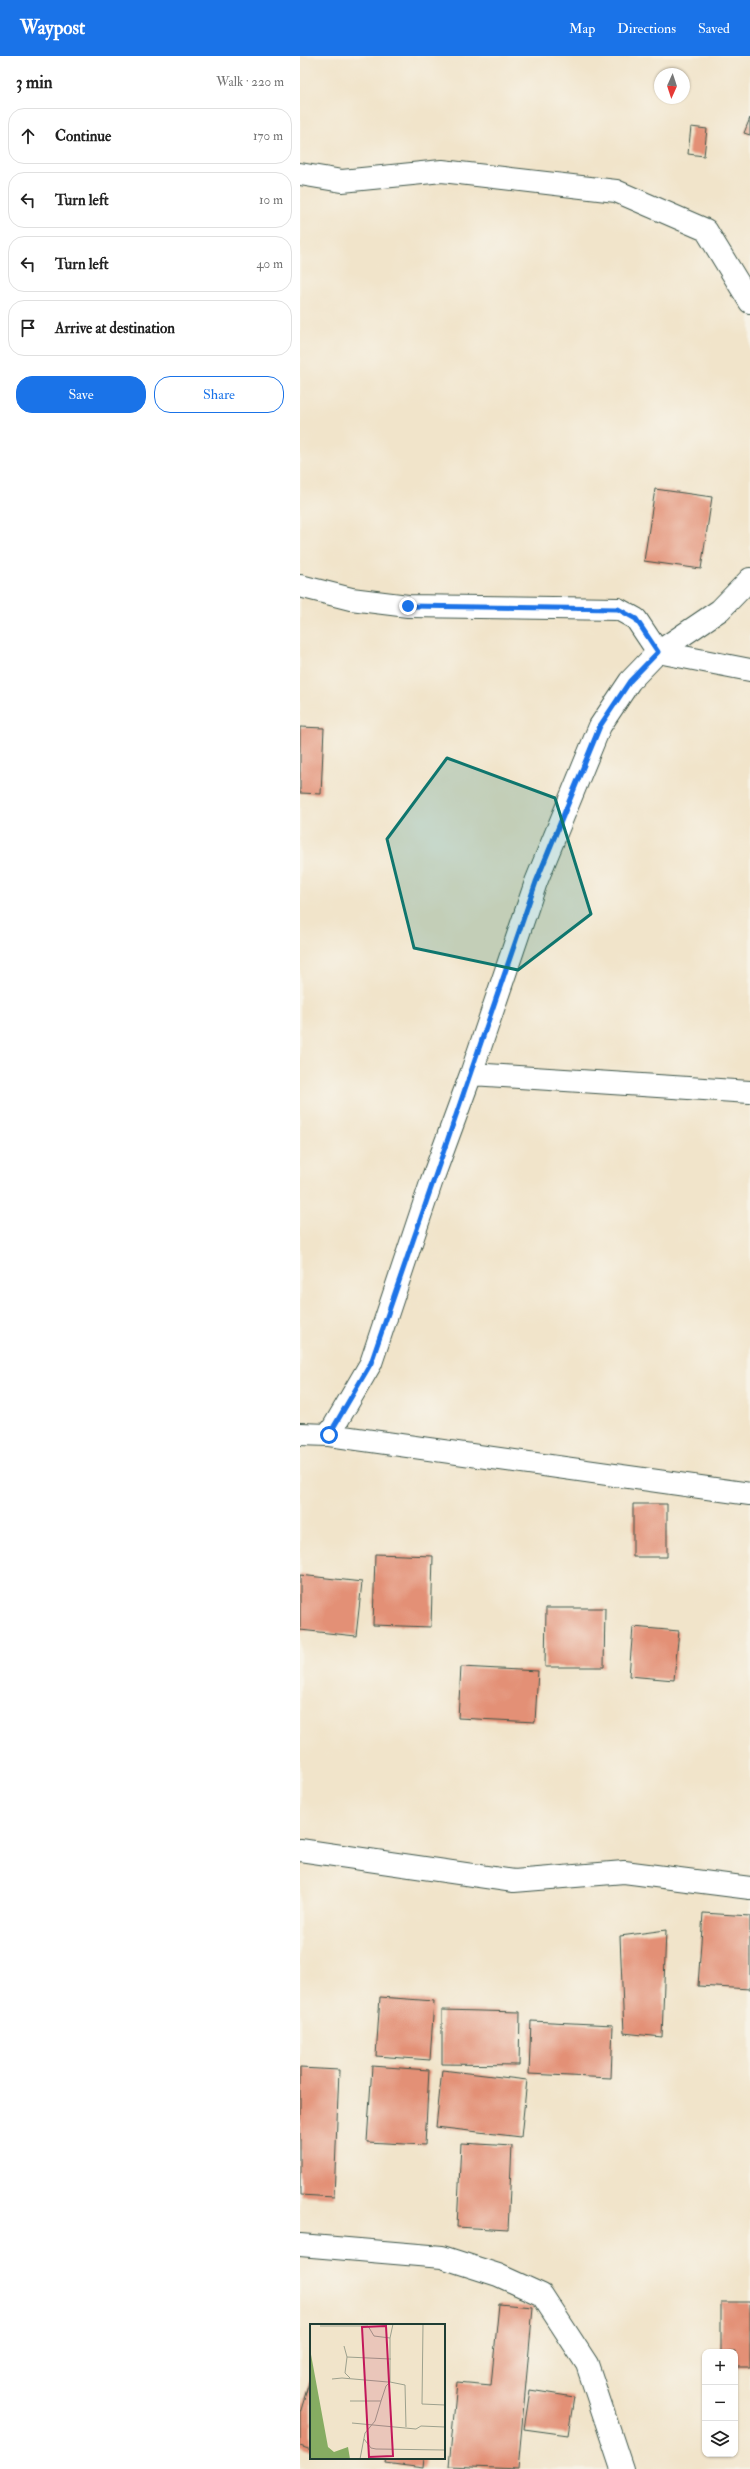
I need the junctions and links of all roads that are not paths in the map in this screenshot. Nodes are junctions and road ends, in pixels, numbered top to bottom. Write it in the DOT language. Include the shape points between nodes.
graph roads {
  1 [pos="300,174"];
  2 [pos="750,302"];
  3 [pos="750,579"];
  4 [pos="300,586"];
  5 [pos="658,652"];
  6 [pos="750,670"];
  7 [pos="471,1074"];
  8 [pos="750,1092"];
  9 [pos="300,1434"];
  10 [pos="329,1435"];
  11 [pos="750,1494"];
  12 [pos="300,1850"];
  13 [pos="750,1888"];
  14 [pos="300,2245"];
  15 [pos="622,2469"];
  1 -- 2 [label="street" via="342,181 442,171 616,191 706,230"];
  3 -- 5 [label="street" via="720,610"];
  4 -- 5 [label="street" via="351,599 408,606 618,609 636,619"];
  5 -- 6 [label="street"];
  5 -- 7 [label="street" via="630,681 600,726 536,882"];
  7 -- 8 [label="street"];
  7 -- 10 [label="street" via="432,1180 371,1363"];
  9 -- 10 [label="street"];
  10 -- 11 [label="street"];
  12 -- 13 [label="street" via="514,1880 624,1872"];
  14 -- 15 [label="street" via="442,2257 498,2275 542,2295 587,2364"];
}
